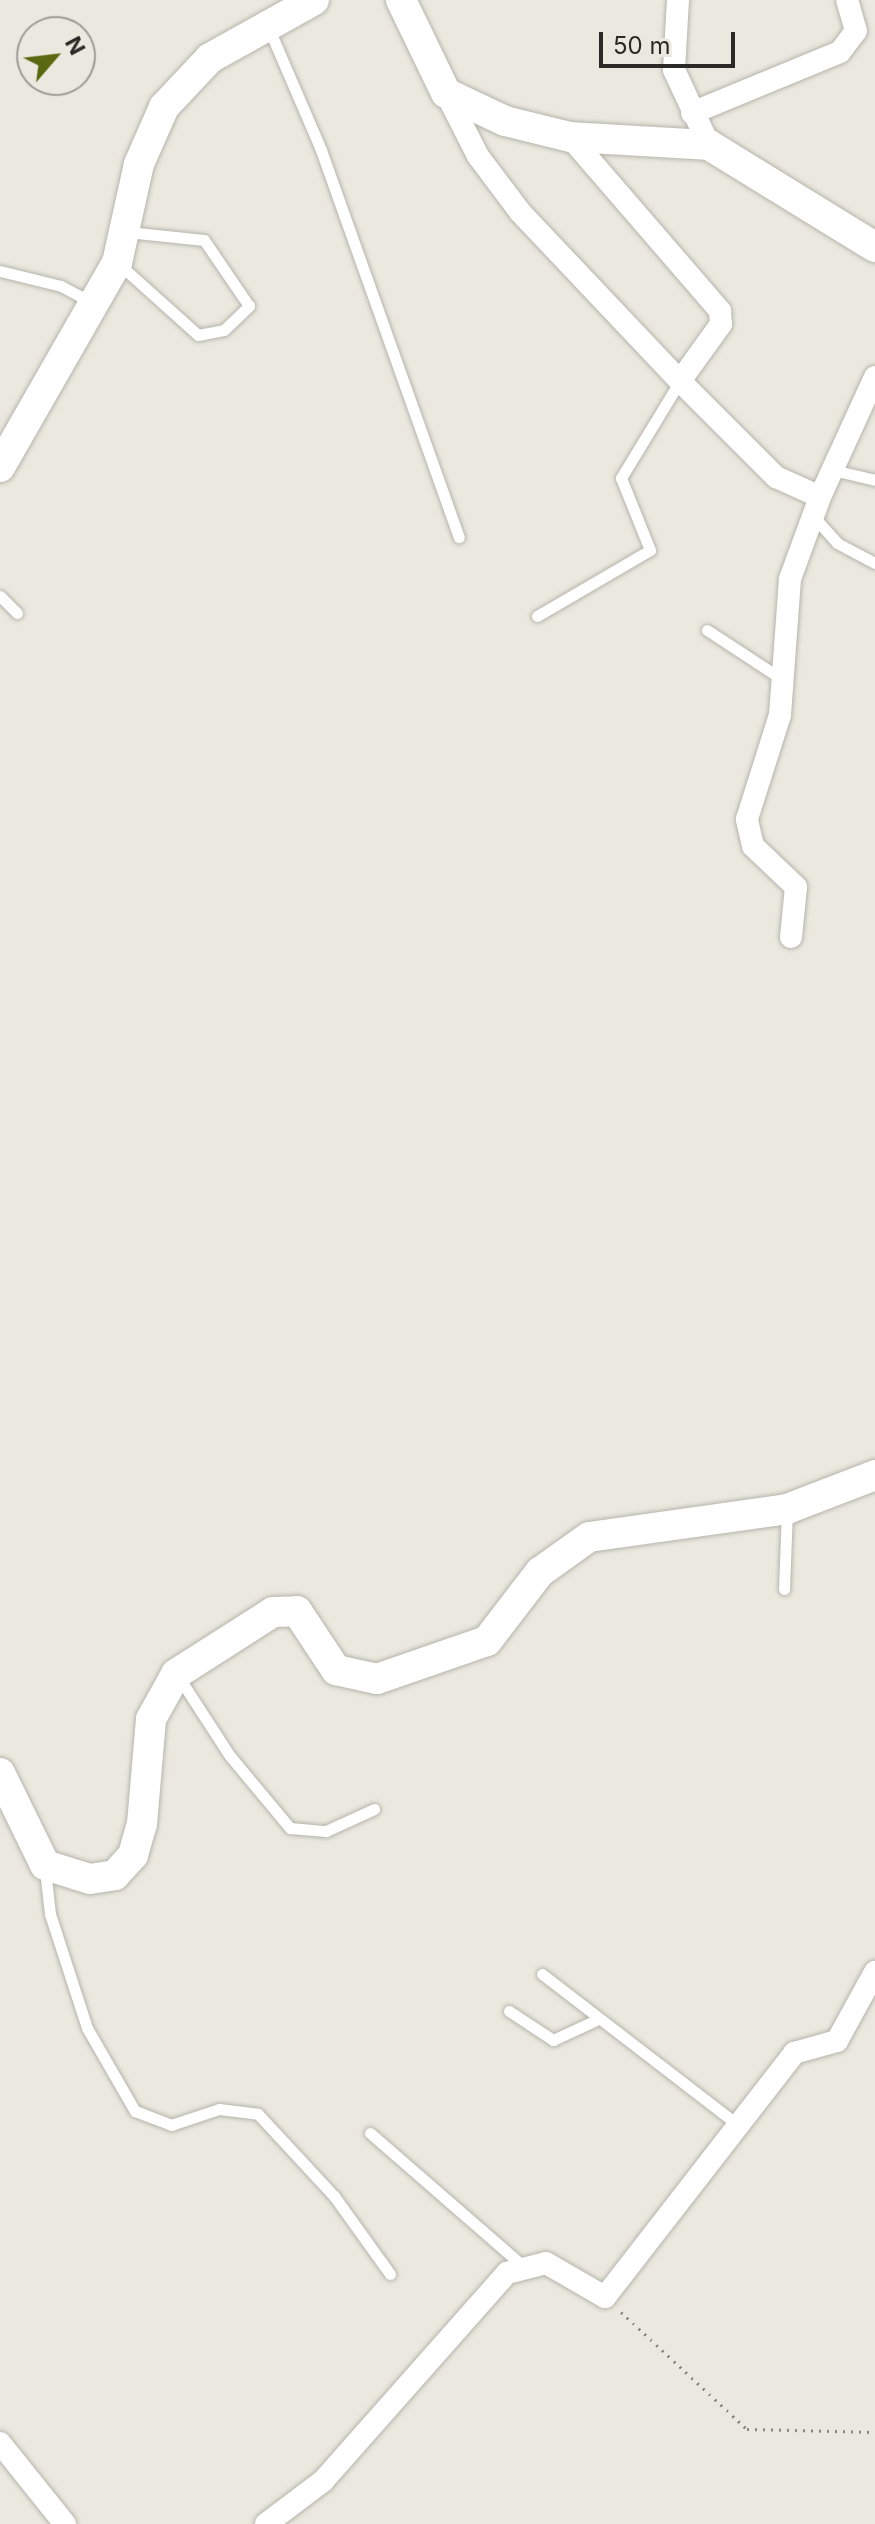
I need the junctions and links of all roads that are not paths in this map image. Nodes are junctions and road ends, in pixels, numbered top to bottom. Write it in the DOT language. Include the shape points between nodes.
graph roads {
  1 [pos="314,0"];
  2 [pos="401,0"];
  3 [pos="678,0"];
  4 [pos="847,0"];
  5 [pos="265,22"];
  6 [pos="446,93"];
  7 [pos="692,113"];
  8 [pos="570,137"];
  9 [pos="709,145"];
  10 [pos="126,232"];
  11 [pos="875,247"];
  12 [pos="117,263"];
  13 [pos="0,271"];
  14 [pos="93,304"];
  15 [pos="875,377"];
  16 [pos="680,381"];
  17 [pos="0,467"];
  18 [pos="837,471"];
  19 [pos="875,480"];
  20 [pos="817,506"];
  21 [pos="459,537"];
  22 [pos="875,563"];
  23 [pos="0,596"];
  24 [pos="17,613"];
  25 [pos="537,616"];
  26 [pos="707,630"];
  27 [pos="786,682"];
  28 [pos="791,937"];
  29 [pos="872,1483"];
  30 [pos="787,1509"];
  31 [pos="784,1589"];
  32 [pos="176,1674"];
  33 [pos="0,1773"];
  34 [pos="374,1809"];
  35 [pos="45,1865"];
  36 [pos="875,1972"];
  37 [pos="542,1974"];
  38 [pos="509,2011"];
  39 [pos="596,2020"];
  40 [pos="743,2128"];
  41 [pos="370,2133"];
  42 [pos="522,2265"];
  43 [pos="390,2274"];
  44 [pos="0,2443"];
  45 [pos="65,2524"];
  46 [pos="266,2524"];
  1 -- 5 [label="street"];
  2 -- 6 [label="street"];
  3 -- 7 [label="street" via="671,24 674,70"];
  4 -- 7 [label="street" via="856,31 840,52"];
  5 -- 10 [label="street" via="185,78 164,107 139,164"];
  5 -- 21 [label="lane" via="321,150"];
  6 -- 8 [label="street" via="505,121"];
  6 -- 16 [label="street" via="478,156 520,212"];
  7 -- 9 [label="street"];
  8 -- 9 [label="street"];
  8 -- 16 [label="street" via="720,311 721,324"];
  9 -- 11 [label="street"];
  10 -- 12 [label="street"];
  10 -- 12 [label="lane" via="204,240 249,306 224,330 198,335"];
  12 -- 14 [label="street"];
  13 -- 14 [label="lane" via="61,286"];
  14 -- 17 [label="street"];
  15 -- 18 [label="street"];
  16 -- 20 [label="street" via="744,451"];
  16 -- 25 [label="lane" via="621,478 650,550"];
  18 -- 19 [label="lane"];
  18 -- 20 [label="street"];
  20 -- 22 [label="lane" via="837,543"];
  20 -- 27 [label="street" via="790,579"];
  23 -- 24 [label="lane"];
  26 -- 27 [label="lane"];
  27 -- 28 [label="street" via="747,819 753,846 796,887"];
  29 -- 30 [label="street"];
  30 -- 31 [label="lane"];
  30 -- 32 [label="street" via="589,1537 540,1572 487,1641 377,1679 336,1670 306,1620 286,1608"];
  32 -- 34 [label="lane" via="264,1802 290,1828 326,1831"];
  32 -- 35 [label="street" via="151,1719 133,1855 115,1875 90,1879"];
  33 -- 35 [label="street"];
  35 -- 43 [label="lane" via="72,1986 135,2111 171,2125 219,2109 258,2114 334,2196"];
  36 -- 40 [label="street" via="837,2041 794,2053"];
  37 -- 39 [label="lane"];
  38 -- 39 [label="lane" via="553,2040"];
  39 -- 40 [label="lane"];
  40 -- 42 [label="street" via="605,2297 546,2263"];
  41 -- 42 [label="lane"];
  42 -- 46 [label="street" via="491,2289 323,2481"];
  44 -- 45 [label="street"];
}
